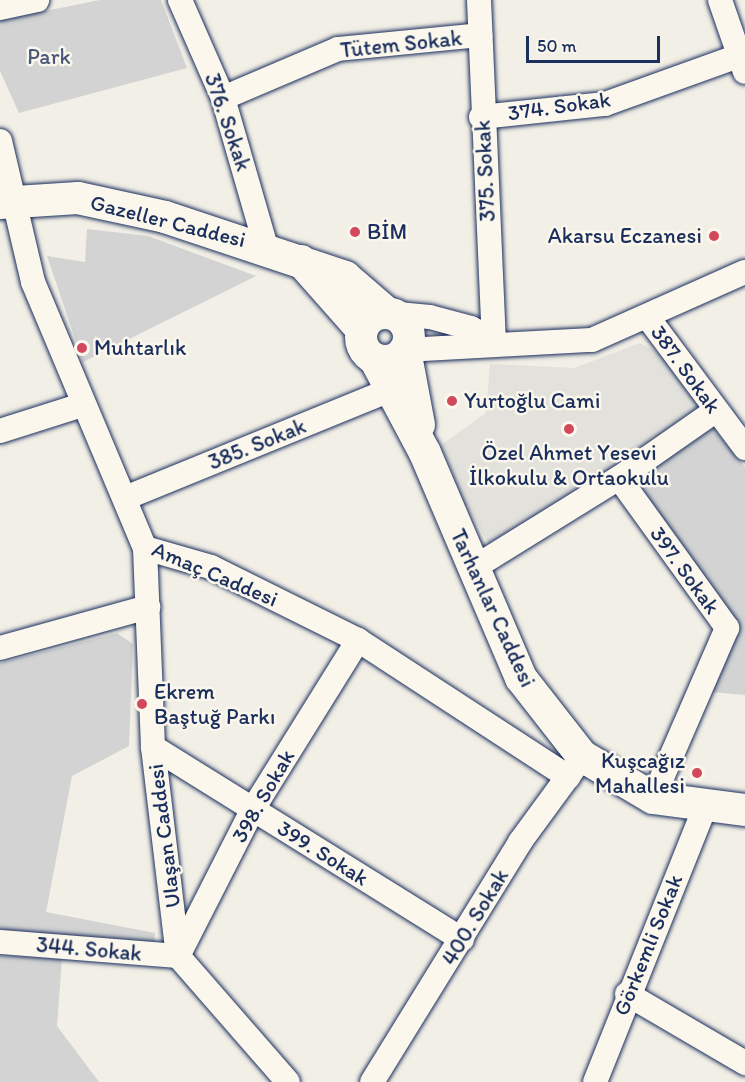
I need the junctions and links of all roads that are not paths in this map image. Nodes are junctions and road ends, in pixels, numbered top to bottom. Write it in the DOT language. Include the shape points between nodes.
graph roads {
  1 [pos="38,0"];
  2 [pos="180,0"];
  3 [pos="479,0"];
  4 [pos="720,0"];
  5 [pos="0,8"];
  6 [pos="480,35"];
  7 [pos="742,64"];
  8 [pos="223,98"];
  9 [pos="482,117"];
  10 [pos="0,141"];
  11 [pos="8,202"];
  12 [pos="266,247"];
  13 [pos="298,258"];
  14 [pos="745,272"];
  15 [pos="387,313"];
  16 [pos="649,319"];
  17 [pos="362,330"];
  18 [pos="494,341"];
  19 [pos="405,350"];
  20 [pos="375,359"];
  21 [pos="389,390"];
  22 [pos="82,405"];
  23 [pos="715,411"];
  24 [pos="0,431"];
  25 [pos="745,448"];
  26 [pos="424,453"];
  27 [pos="619,478"];
  28 [pos="125,498"];
  29 [pos="145,548"];
  30 [pos="472,569"];
  31 [pos="148,607"];
  32 [pos="358,640"];
  33 [pos="0,648"];
  34 [pos="153,747"];
  35 [pos="575,766"];
  36 [pos="652,798"];
  37 [pos="253,809"];
  38 [pos="704,809"];
  39 [pos="745,810"];
  40 [pos="462,939"];
  41 [pos="0,942"];
  42 [pos="178,956"];
  43 [pos="627,994"];
  44 [pos="745,1063"];
  45 [pos="288,1082"];
  46 [pos="372,1082"];
  47 [pos="595,1082"];
  1 -- 5 [label="street"];
  2 -- 8 [label="street, 376. Sokak"];
  3 -- 6 [label="street, 375. Sokak"];
  4 -- 7 [label="street"];
  6 -- 8 [label="street, Tütem Sokak" via="338,49"];
  6 -- 9 [label="street, 375. Sokak"];
  7 -- 9 [label="street, 374. Sokak" via="605,104"];
  8 -- 12 [label="street, 376. Sokak"];
  9 -- 18 [label="street, 375. Sokak"];
  10 -- 11 [label="street, Amaç Caddesi"];
  11 -- 12 [label="main road, Gazeller Caddesi" via="78,198"];
  11 -- 22 [label="street, Amaç Caddesi" via="33,282"];
  12 -- 13 [label="main road, Gazeller Caddesi"];
  13 -- 15 [label="main road, Gazeller Caddesi" via="345,277"];
  13 -- 17 [label="main road, Gazeller Caddesi"];
  14 -- 16 [label="street"];
  15 -- 17 [label="main road" via="372,316"];
  15 -- 18 [label="street" via="430,316"];
  15 -- 19 [label="main road" via="407,327"];
  16 -- 18 [label="street" via="592,340"];
  16 -- 23 [label="street, 387. Sokak"];
  17 -- 20 [label="main road" via="364,350"];
  18 -- 19 [label="street"];
  19 -- 20 [label="main road" via="388,361"];
  19 -- 26 [label="main road, Tarhanlar Caddesi"];
  20 -- 21 [label="main road, Tarhanlar Caddesi"];
  21 -- 26 [label="main road, Tarhanlar Caddesi"];
  21 -- 28 [label="street, 385. Sokak"];
  22 -- 24 [label="street"];
  22 -- 28 [label="street, Amaç Caddesi"];
  23 -- 25 [label="street, 387. Sokak"];
  23 -- 27 [label="street"];
  26 -- 30 [label="main road, Tarhanlar Caddesi"];
  27 -- 30 [label="street"];
  27 -- 36 [label="street, 397. Sokak" via="727,628"];
  28 -- 29 [label="street, Amaç Caddesi"];
  29 -- 31 [label="street, Ulaşan Caddesi"];
  29 -- 32 [label="street, Amaç Caddesi" via="211,567"];
  30 -- 35 [label="main road, Tarhanlar Caddesi" via="521,678"];
  31 -- 33 [label="street"];
  31 -- 34 [label="street, Ulaşan Caddesi"];
  32 -- 35 [label="street, Amaç Caddesi"];
  32 -- 37 [label="street, 398. Sokak"];
  34 -- 37 [label="street, 399. Sokak"];
  34 -- 42 [label="street, Ulaşan Caddesi"];
  35 -- 36 [label="main road, Tarhanlar Caddesi"];
  35 -- 40 [label="street, 400. Sokak"];
  36 -- 38 [label="main road, Tarhanlar Caddesi"];
  37 -- 40 [label="street, 399. Sokak"];
  37 -- 42 [label="street, 398. Sokak"];
  38 -- 39 [label="main road, Tarhanlar Caddesi"];
  38 -- 43 [label="street, Görkemli Sokak"];
  40 -- 46 [label="street, 400. Sokak"];
  41 -- 42 [label="street, 344. Sokak"];
  42 -- 45 [label="street"];
  43 -- 44 [label="street"];
  43 -- 47 [label="street, Görkemli Sokak"];
}
